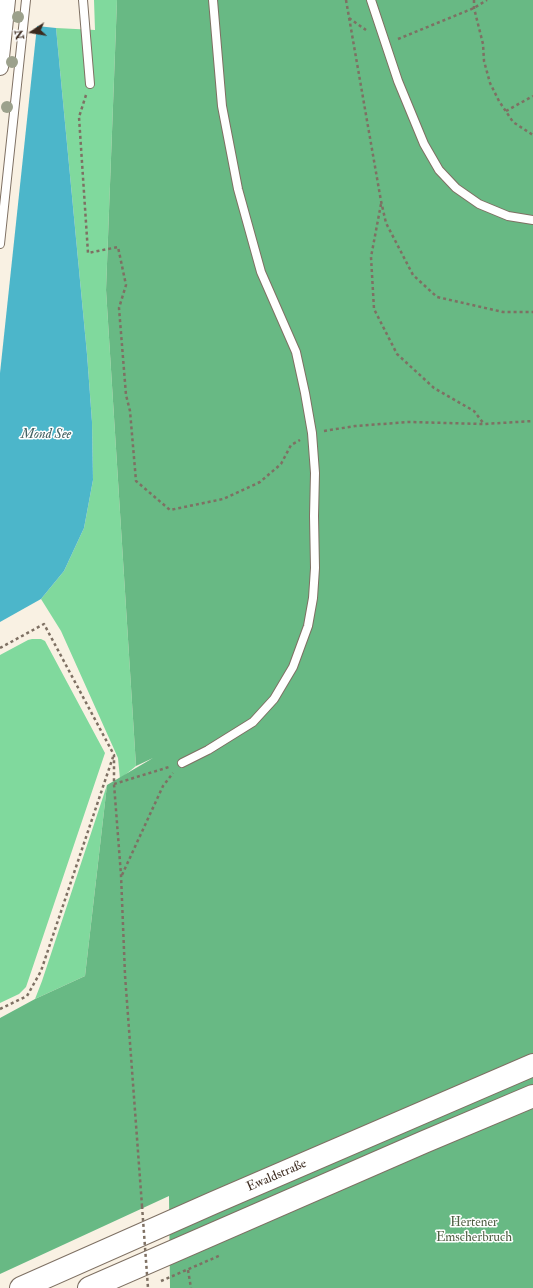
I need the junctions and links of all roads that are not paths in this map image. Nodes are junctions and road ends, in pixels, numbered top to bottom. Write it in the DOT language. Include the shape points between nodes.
graph roads {
  1 [pos="7,0"];
  2 [pos="26,0"];
  3 [pos="83,0"];
  4 [pos="213,0"];
  5 [pos="371,0"];
  6 [pos="0,67"];
  7 [pos="90,84"];
  8 [pos="533,220"];
  9 [pos="0,244"];
  10 [pos="182,763"];
  11 [pos="533,1065"];
  12 [pos="533,1096"];
  13 [pos="21,1288"];
  14 [pos="89,1288"];
  1 -- 6 [label="street"];
  2 -- 9 [label="lane"];
  3 -- 7 [label="lane"];
  4 -- 10 [label="lane" via="222,106 238,189 261,272 296,352 312,433 316,568 308,626 293,667 274,698 253,722"];
  5 -- 8 [label="lane" via="398,81 424,144 439,170 456,188 479,204 508,216"];
  11 -- 13 [label="main road, Ewaldstraße"];
  12 -- 14 [label="main road"];
}
